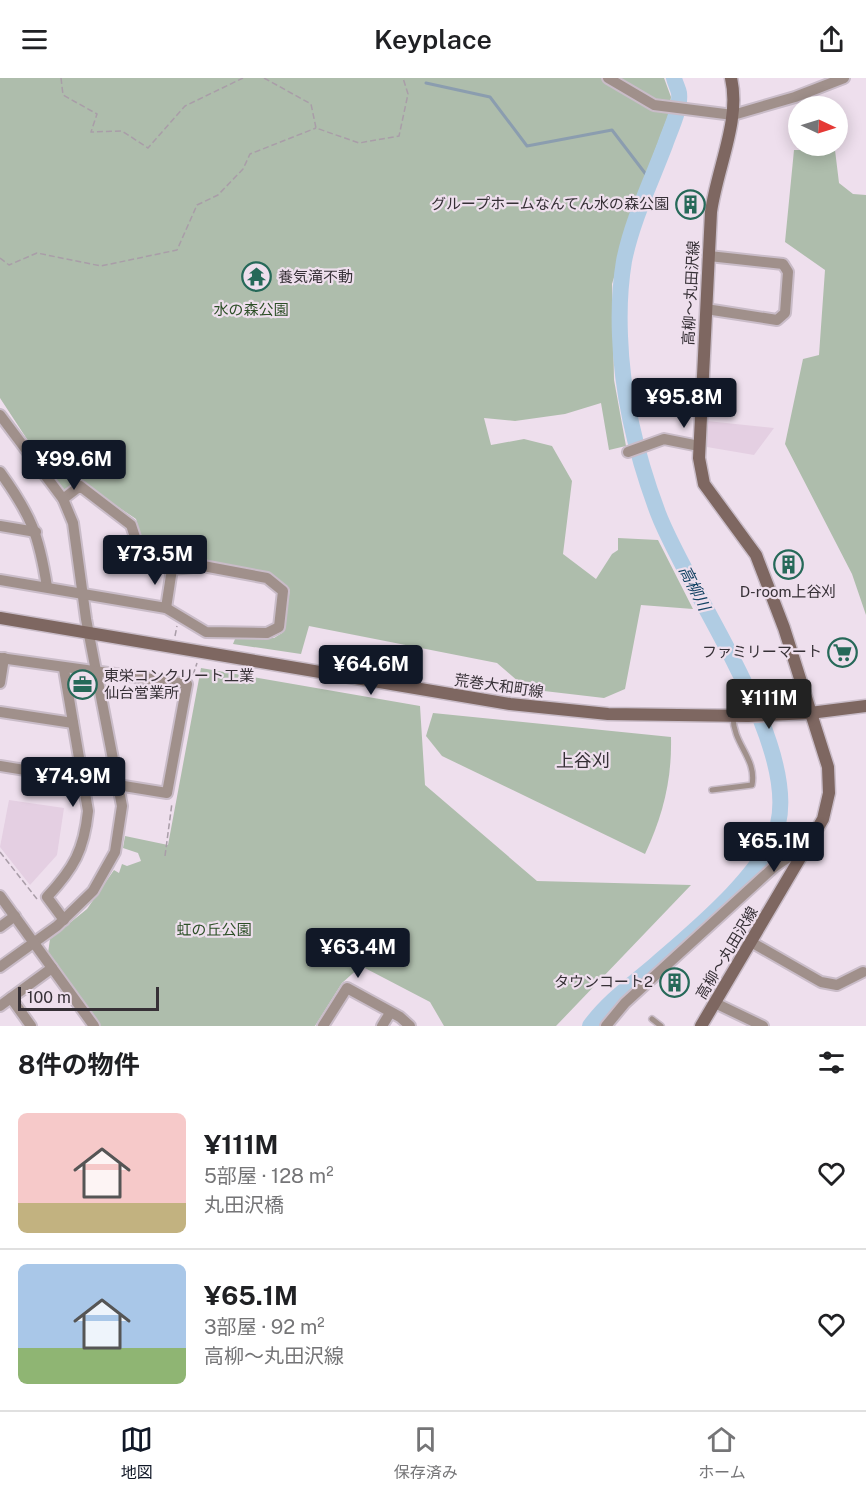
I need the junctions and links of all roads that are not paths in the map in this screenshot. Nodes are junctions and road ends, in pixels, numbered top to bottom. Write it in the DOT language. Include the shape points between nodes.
graph roads {
  1 [pos="608,78"];
  2 [pos="731,78"];
  3 [pos="844,78"];
  4 [pos="733,115"];
  5 [pos="709,256"];
  6 [pos="706,309"];
  7 [pos="0,415"];
  8 [pos="699,446"];
  9 [pos="628,452"];
  10 [pos="0,472"];
  11 [pos="63,499"];
  12 [pos="0,526"];
  13 [pos="36,532"];
  14 [pos="172,569"];
  15 [pos="0,580"];
  16 [pos="46,587"];
  17 [pos="83,594"];
  18 [pos="166,608"];
  19 [pos="0,618"];
  20 [pos="89,633"];
  21 [pos="2,658"];
  22 [pos="64,669"];
  23 [pos="97,673"];
  24 [pos="0,683"];
  25 [pos="866,706"];
  26 [pos="0,712"];
  27 [pos="810,713"];
  28 [pos="733,716"];
  29 [pos="73,723"];
  30 [pos="0,766"];
  31 [pos="83,781"];
  32 [pos="117,785"];
  33 [pos="712,790"];
  34 [pos="805,851"];
  35 [pos="0,896"];
  36 [pos="15,916"];
  37 [pos="64,920"];
  38 [pos="0,927"];
  39 [pos="751,942"];
  40 [pos="34,943"];
  41 [pos="0,968"];
  42 [pos="52,968"];
  43 [pos="863,972"];
  44 [pos="11,998"];
  45 [pos="715,1003"];
  46 [pos="0,1006"];
  47 [pos="390,1013"];
  48 [pos="652,1019"];
  49 [pos="31,1026"];
  50 [pos="94,1026"];
  51 [pos="323,1026"];
  52 [pos="382,1026"];
  53 [pos="410,1026"];
  54 [pos="606,1026"];
  55 [pos="661,1026"];
  56 [pos="701,1026"];
  57 [pos="764,1026"];
  1 -- 4 [label="street" via="654,105"];
  2 -- 4 [label="street, 高柳～丸田沢線" via="735,93"];
  3 -- 4 [label="street"];
  4 -- 5 [label="street, 高柳～丸田沢線" via="714,186"];
  5 -- 6 [label="street, 高柳～丸田沢線"];
  5 -- 6 [label="street" via="783,264 788,272 785,313 777,320"];
  6 -- 8 [label="street, 高柳～丸田沢線"];
  7 -- 11 [label="street"];
  8 -- 9 [label="street" via="664,439"];
  8 -- 27 [label="street, 高柳～丸田沢線" via="704,484 756,555"];
  10 -- 13 [label="street" via="25,507"];
  11 -- 14 [label="street" via="80,486 131,525 141,555"];
  11 -- 17 [label="street" via="73,523"];
  12 -- 13 [label="street"];
  13 -- 16 [label="street"];
  14 -- 18 [label="street"];
  14 -- 18 [label="street" via="202,566 267,578 283,591 279,627 267,633 206,632"];
  15 -- 16 [label="street"];
  16 -- 17 [label="street"];
  17 -- 18 [label="street"];
  17 -- 20 [label="street"];
  19 -- 20 [label="street, 荒巻大和町線"];
  20 -- 23 [label="street"];
  20 -- 28 [label="street, 荒巻大和町線" via="510,704 608,714"];
  21 -- 22 [label="street"];
  21 -- 24 [label="street"];
  22 -- 23 [label="street"];
  22 -- 29 [label="street"];
  23 -- 32 [label="street"];
  23 -- 32 [label="street" via="187,684 167,793"];
  25 -- 27 [label="street"];
  26 -- 29 [label="street"];
  27 -- 28 [label="street, 荒巻大和町線"];
  27 -- 34 [label="street, 高柳～丸田沢線" via="828,767 830,793 823,819"];
  28 -- 33 [label="lane" via="738,744 753,768 752,785"];
  29 -- 31 [label="street"];
  30 -- 31 [label="street"];
  31 -- 32 [label="street"];
  31 -- 37 [label="street" via="88,810 86,834 77,861 47,897"];
  32 -- 37 [label="street" via="122,806 115,852 93,891"];
  34 -- 39 [label="street, 高柳～丸田沢線"];
  34 -- 54 [label="street" via="774,867 625,1003"];
  35 -- 36 [label="street"];
  36 -- 38 [label="street"];
  36 -- 40 [label="street"];
  37 -- 40 [label="street"];
  39 -- 43 [label="street" via="821,982 837,985"];
  39 -- 45 [label="street, 高柳～丸田沢線"];
  40 -- 41 [label="street"];
  40 -- 42 [label="street"];
  42 -- 44 [label="street"];
  42 -- 50 [label="street"];
  44 -- 46 [label="street"];
  44 -- 49 [label="street"];
  45 -- 56 [label="street, 高柳～丸田沢線"];
  45 -- 57 [label="street"];
  47 -- 51 [label="street" via="346,988"];
  47 -- 52 [label="street"];
  47 -- 53 [label="street"];
  48 -- 55 [label="lane"];
}
